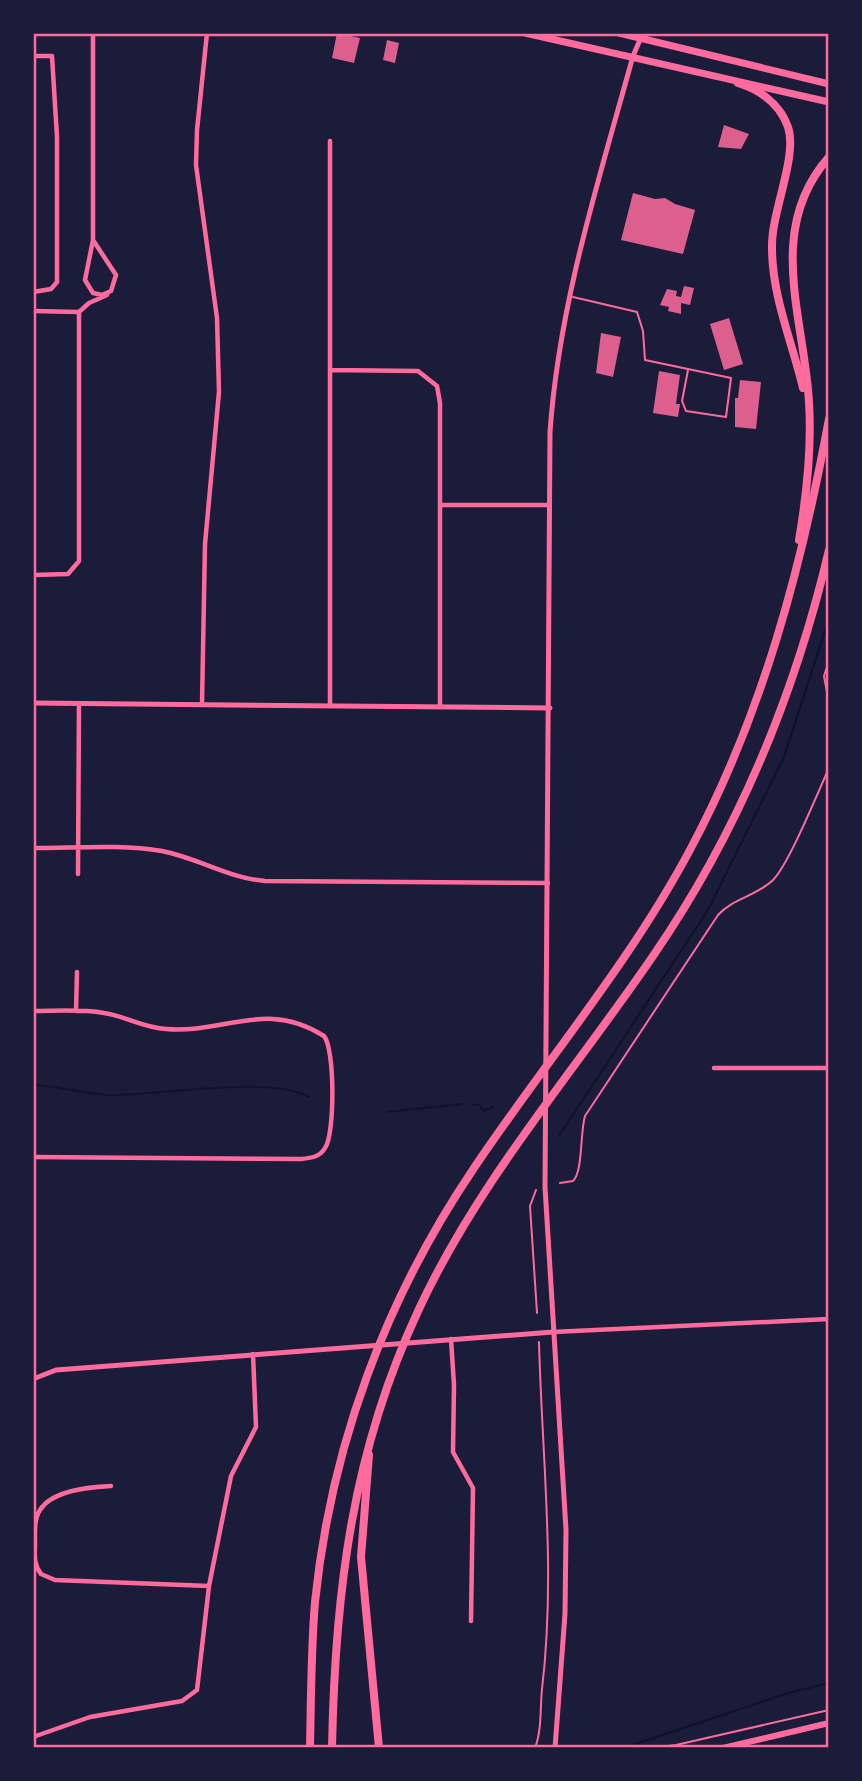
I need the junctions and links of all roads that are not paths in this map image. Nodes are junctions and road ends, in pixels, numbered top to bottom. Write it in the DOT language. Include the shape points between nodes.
graph roads {
  1 [pos="93,33"];
  2 [pos="207,33"];
  3 [pos="525,33"];
  4 [pos="619,33"];
  5 [pos="641,36"];
  6 [pos="33,56"];
  7 [pos="633,56"];
  8 [pos="738,83"];
  9 [pos="829,84"];
  10 [pos="829,102"];
  11 [pos="330,141"];
  12 [pos="829,157"];
  13 [pos="93,240"];
  14 [pos="111,291"];
  15 [pos="33,292"];
  16 [pos="569,296"];
  17 [pos="33,312"];
  18 [pos="79,312"];
  19 [pos="330,370"];
  20 [pos="688,370"];
  21 [pos="829,419"];
  22 [pos="810,428"];
  23 [pos="440,505"];
  24 [pos="549,505"];
  25 [pos="829,550"];
  26 [pos="33,575"];
  27 [pos="788,605"];
  28 [pos="33,703"];
  29 [pos="79,704"];
  30 [pos="202,704"];
  31 [pos="330,705"];
  32 [pos="440,706"];
  33 [pos="550,708"];
  34 [pos="33,848"];
  35 [pos="77,848"];
  36 [pos="78,874"];
  37 [pos="549,883"];
  38 [pos="77,972"];
  39 [pos="33,1011"];
  40 [pos="76,1011"];
  41 [pos="714,1068"];
  42 [pos="829,1068"];
  43 [pos="33,1157"];
  44 [pos="829,1319"];
  45 [pos="553,1332"];
  46 [pos="451,1339"];
  47 [pos="253,1354"];
  48 [pos="33,1379"];
  49 [pos="373,1428"];
  50 [pos="111,1486"];
  51 [pos="209,1586"];
  52 [pos="471,1621"];
  53 [pos="829,1723"];
  54 [pos="33,1737"];
  55 [pos="310,1748"];
  56 [pos="332,1748"];
  57 [pos="379,1748"];
  58 [pos="555,1748"];
  59 [pos="723,1748"];
  1 -- 13 [label="street"];
  2 -- 30 [label="street" via="196,165 217,318 219,379 205,553"];
  3 -- 7 [label="main road"];
  4 -- 5 [label="main road"];
  5 -- 7 [label="street"];
  5 -- 9 [label="main road"];
  6 -- 15 [label="street" via="52,56 57,282 51,289"];
  7 -- 8 [label="main road"];
  7 -- 16 [label="street"];
  8 -- 10 [label="main road"];
  8 -- 22 [label="highway" via="774,104 790,133 772,226 772,267"];
  11 -- 19 [label="street"];
  12 -- 22 [label="highway" via="802,198 791,245"];
  13 -- 14 [label="street" via="116,275"];
  13 -- 14 [label="street" via="87,286 97,295"];
  14 -- 18 [label="street"];
  16 -- 20 [label="lane" via="637,312 645,360"];
  16 -- 24 [label="street" via="553,395"];
  17 -- 18 [label="street"];
  18 -- 26 [label="street" via="79,561 68,574"];
  19 -- 23 [label="street" via="418,371 432,380 440,403"];
  19 -- 31 [label="street"];
  20 -- 20 [label="lane" via="731,378 726,417 686,411 682,401"];
  21 -- 27 [label="highway"];
  22 -- 27 [label="highway" via="809,478"];
  23 -- 24 [label="street"];
  23 -- 32 [label="street"];
  24 -- 33 [label="street"];
  25 -- 49 [label="highway" via="794,674 736,812 668,933 465,1223 413,1321"];
  27 -- 55 [label="highway" via="748,725 702,827 646,926 445,1212 387,1323 345,1441 323,1538 313,1626"];
  28 -- 29 [label="street"];
  29 -- 30 [label="street"];
  29 -- 35 [label="street"];
  30 -- 31 [label="street"];
  31 -- 32 [label="street"];
  32 -- 33 [label="street"];
  33 -- 37 [label="street"];
  34 -- 35 [label="street"];
  35 -- 36 [label="street"];
  35 -- 37 [label="street" via="161,851 232,876 265,881"];
  37 -- 45 [label="street" via="545,1193"];
  38 -- 40 [label="street"];
  39 -- 40 [label="street"];
  40 -- 43 [label="street" via="169,1030 257,1017 283,1019 317,1032 328,1041 331,1053 329,1139 321,1153 301,1159"];
  41 -- 42 [label="street"];
  44 -- 45 [label="street"];
  45 -- 46 [label="street"];
  45 -- 58 [label="street" via="566,1530"];
  46 -- 47 [label="street"];
  46 -- 52 [label="street" via="453,1452 473,1488"];
  47 -- 48 [label="street" via="56,1370"];
  47 -- 51 [label="street" via="256,1427 231,1476"];
  49 -- 56 [label="highway" via="356,1489 341,1575"];
  49 -- 57 [label="highway" via="361,1551"];
  50 -- 51 [label="street" via="87,1487 42,1507 36,1518 34,1561 41,1574 55,1580"];
  51 -- 54 [label="street" via="199,1684 188,1699 77,1720"];
  53 -- 59 [label="main road"];
}
